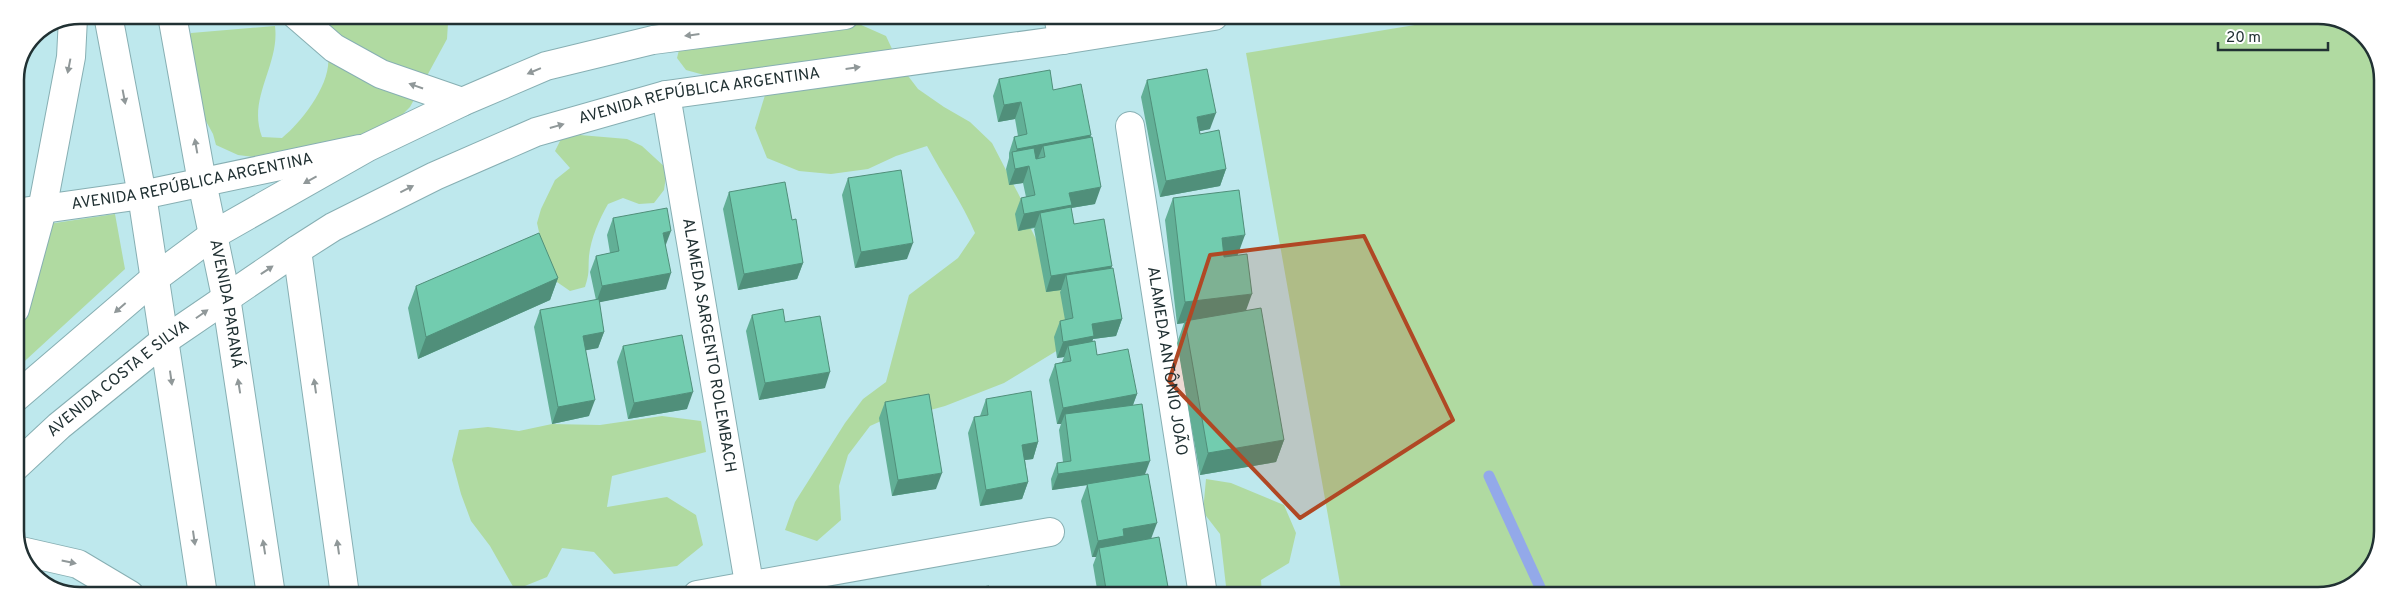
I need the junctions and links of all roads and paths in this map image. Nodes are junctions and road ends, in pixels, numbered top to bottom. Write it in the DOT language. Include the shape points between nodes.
graph roads {
  1 [pos="110,24"];
  2 [pos="174,24"];
  3 [pos="306,24"];
  4 [pos="781,24"];
  5 [pos="1111,24"];
  6 [pos="73,25"];
  7 [pos="1060,28"];
  8 [pos="666,94"];
  9 [pos="462,102"];
  10 [pos="1130,126"];
  11 [pos="368,147"];
  12 [pos="202,182"];
  13 [pos="142,195"];
  14 [pos="28,212"];
  15 [pos="213,235"];
  16 [pos="24,242"];
  17 [pos="296,250"];
  18 [pos="155,278"];
  19 [pos="226,297"];
  20 [pos="165,340"];
  21 [pos="24,390"];
  22 [pos="24,459"];
  23 [pos="1050,532"];
  24 [pos="28,553"];
  25 [pos="117,587"];
  26 [pos="201,587"];
  27 [pos="270,587"];
  28 [pos="344,587"];
  29 [pos="749,587"];
  30 [pos="770,587"];
  31 [pos="1202,587"];
  1 -- 13 [label="main road, one-way"];
  12 -- 2 [label="main road, AVENIDA PARANÁ, one-way"];
  9 -- 3 [label="main road, one-way" via="381,74 334,48"];
  4 -- 9 [label="main road, AVENIDA REPÚBLICA ARGENTINA, one-way" via="654,40 546,66"];
  5 -- 7 [label="main road, AVENIDA REPÚBLICA ARGENTINA"];
  6 -- 14 [label="main road, one-way" via="71,57"];
  8 -- 7 [label="main road, AVENIDA REPÚBLICA ARGENTINA, one-way"];
  17 -- 8 [label="main road, AVENIDA REPÚBLICA ARGENTINA, one-way" via="333,227 435,176 536,132"];
  8 -- 29 [label="main road, ALAMEDA SARGENTO ROLEMBACH"];
  9 -- 11 [label="main road, AVENIDA REPÚBLICA ARGENTINA"];
  10 -- 31 [label="main road, ALAMEDA ANTÔNIO JOÃO"];
  11 -- 12 [label="main road, AVENIDA REPÚBLICA ARGENTINA"];
  11 -- 15 [label="main road, AVENIDA REPÚBLICA ARGENTINA, one-way"];
  12 -- 13 [label="main road, AVENIDA REPÚBLICA ARGENTINA"];
  12 -- 15 [label="main road, AVENIDA PARANÁ"];
  13 -- 14 [label="main road, AVENIDA REPÚBLICA ARGENTINA"];
  13 -- 18 [label="main road"];
  14 -- 16 [label="main road"];
  15 -- 18 [label="main road"];
  15 -- 19 [label="main road, AVENIDA PARANÁ"];
  19 -- 17 [label="main road, AVENIDA REPÚBLICA ARGENTINA, one-way"];
  28 -- 17 [label="main road, one-way"];
  18 -- 20 [label="main road"];
  18 -- 21 [label="main road, one-way"];
  20 -- 19 [label="main road, AVENIDA COSTA E SILVA, one-way"];
  27 -- 19 [label="main road, AVENIDA PARANÁ, one-way"];
  20 -- 22 [label="main road, AVENIDA COSTA E SILVA" via="59,426"];
  20 -- 26 [label="main road, one-way"];
  23 -- 30 [label="main road"];
  24 -- 25 [label="main road, one-way" via="78,564"];
}
